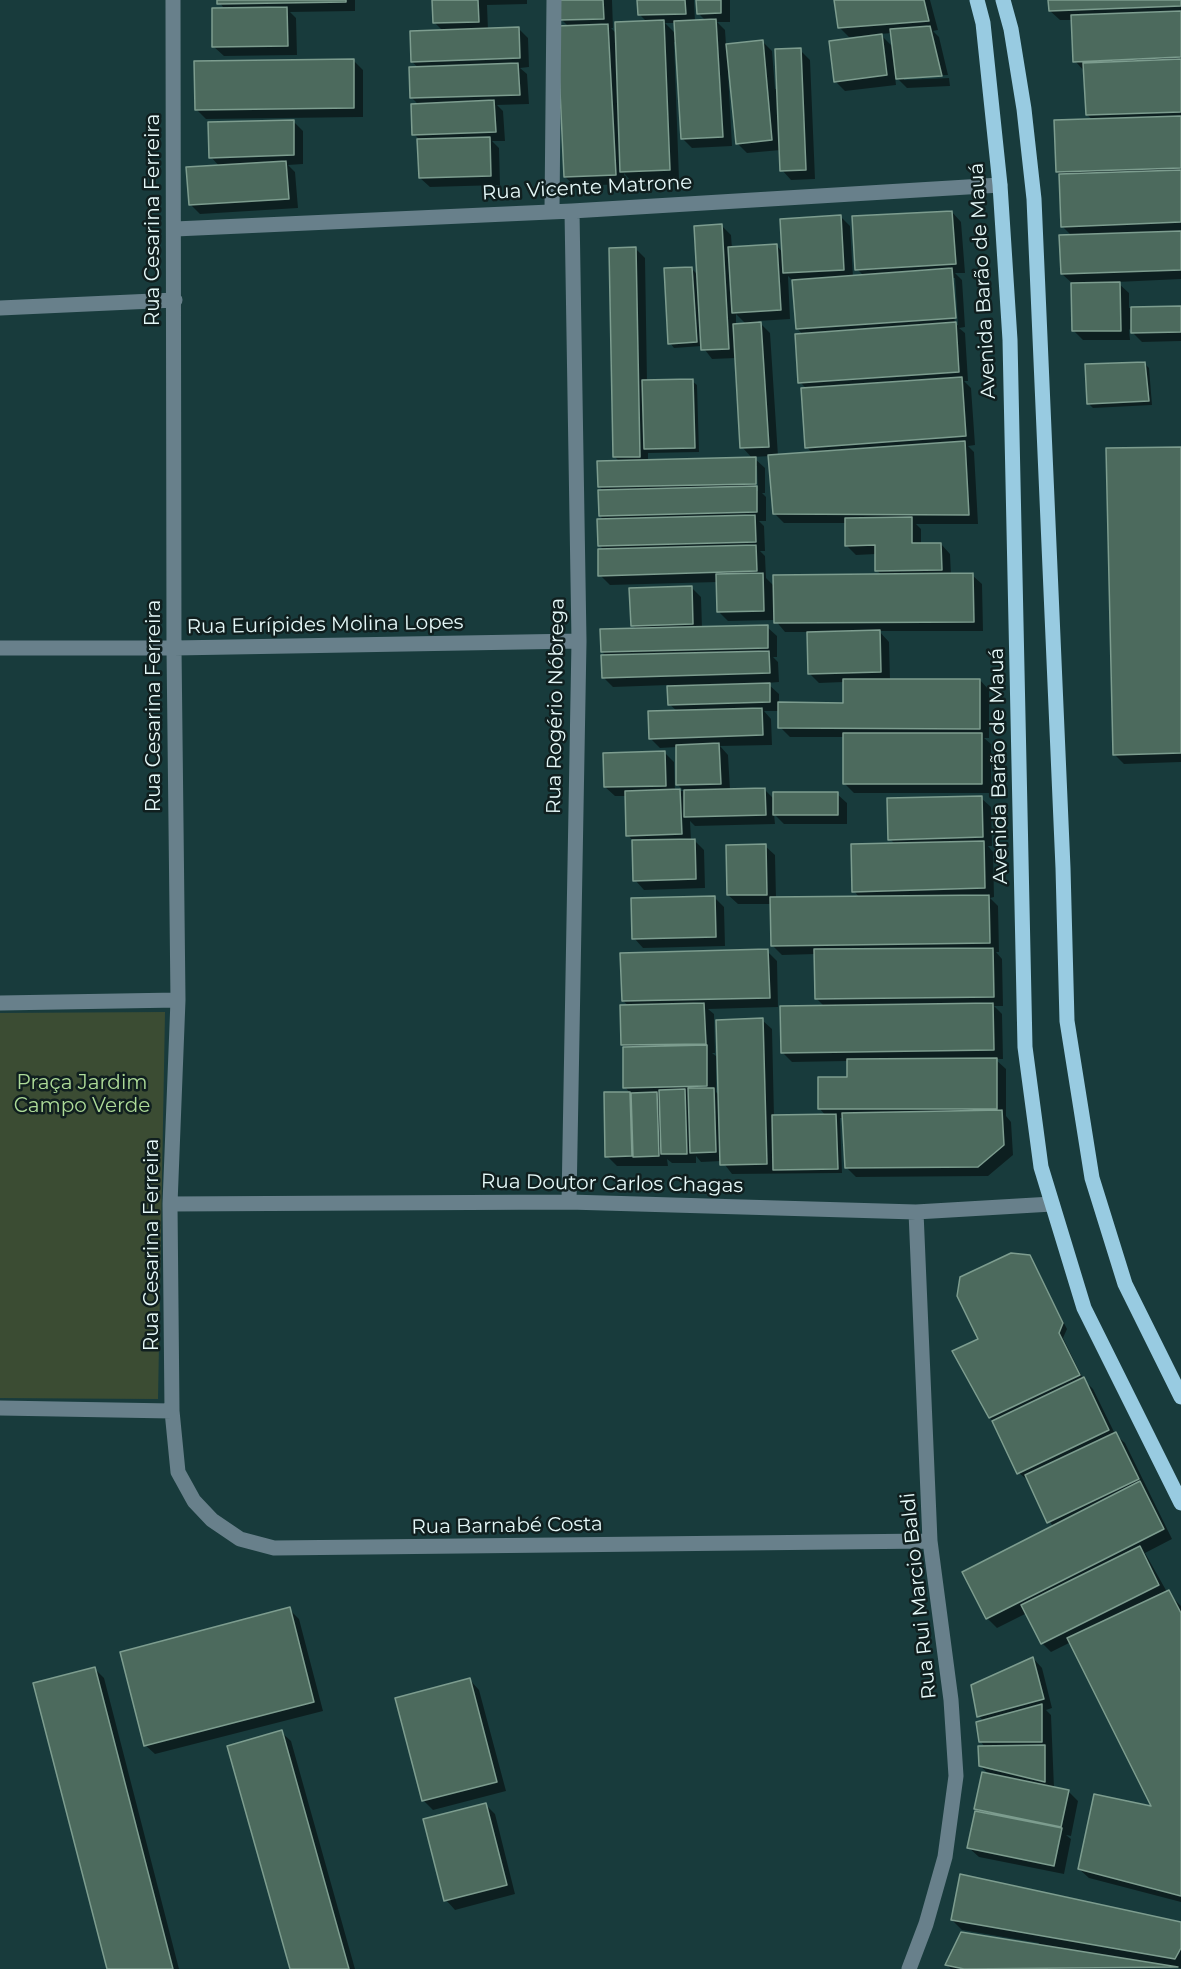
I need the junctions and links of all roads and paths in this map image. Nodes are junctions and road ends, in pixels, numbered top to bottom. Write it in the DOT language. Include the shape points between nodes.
graph roads {
  1 [pos="173,0"];
  2 [pos="555,0"];
  3 [pos="977,0"];
  4 [pos="1003,0"];
  5 [pos="1000,185"];
  6 [pos="552,211"];
  7 [pos="572,211"];
  8 [pos="175,229"];
  9 [pos="175,300"];
  10 [pos="0,308"];
  11 [pos="579,641"];
  12 [pos="0,648"];
  13 [pos="174,648"];
  14 [pos="178,1000"];
  15 [pos="0,1003"];
  16 [pos="569,1202"];
  17 [pos="170,1204"];
  18 [pos="1052,1204"];
  19 [pos="916,1212"];
  20 [pos="1181,1397"];
  21 [pos="0,1408"];
  22 [pos="172,1411"];
  23 [pos="1181,1503"];
  24 [pos="930,1541"];
  25 [pos="909,1969"];
  1 -- 8 [label="street, Rua Cesarina Ferreira"];
  2 -- 6 [label="street"];
  3 -- 5 [label="main road, Avenida Barão de Mauá" via="983,23"];
  4 -- 20 [label="main road" via="1024,109 1034,199 1063,856 1066,1021 1092,1178 1125,1284"];
  5 -- 7 [label="street, Rua Vicente Matrone"];
  5 -- 18 [label="main road, Avenida Barão de Mauá" via="1010,340 1025,1047 1041,1167"];
  6 -- 7 [label="street, Rua Vicente Matrone"];
  6 -- 8 [label="street, Rua Vicente Matrone"];
  7 -- 11 [label="street, Rua Rogério Nóbrega"];
  8 -- 9 [label="street, Rua Cesarina Ferreira"];
  9 -- 10 [label="street"];
  9 -- 13 [label="street, Rua Cesarina Ferreira"];
  11 -- 13 [label="street, Rua Eurípides Molina Lopes"];
  11 -- 16 [label="street, Rua Rogério Nóbrega"];
  12 -- 13 [label="street, Rua Eurípides Molina Lopes"];
  13 -- 14 [label="street, Rua Cesarina Ferreira"];
  14 -- 15 [label="street"];
  14 -- 17 [label="street, Rua Cesarina Ferreira"];
  16 -- 17 [label="street, Rua Doutor Carlos Chagas"];
  16 -- 19 [label="street, Rua Doutor Carlos Chagas"];
  17 -- 22 [label="street, Rua Cesarina Ferreira"];
  18 -- 19 [label="street, Rua Doutor Carlos Chagas"];
  18 -- 23 [label="main road, Avenida Barão de Mauá" via="1084,1308"];
  19 -- 24 [label="street, Rua Rui Marcio Baldi"];
  21 -- 22 [label="street"];
  22 -- 24 [label="street, Rua Barnabé Costa" via="178,1472 194,1501 212,1520 240,1539 273,1548"];
  24 -- 25 [label="street, Rua Rui Marcio Baldi" via="951,1700 956,1776 945,1857"];
}
